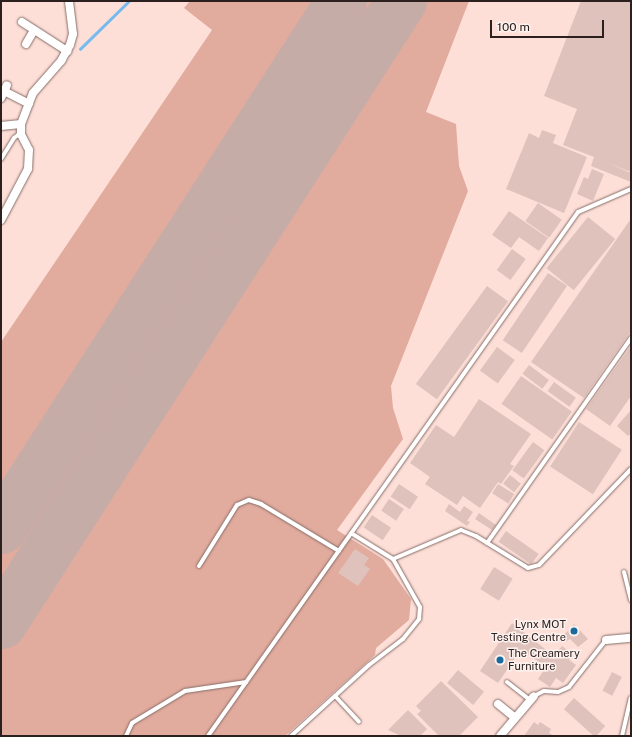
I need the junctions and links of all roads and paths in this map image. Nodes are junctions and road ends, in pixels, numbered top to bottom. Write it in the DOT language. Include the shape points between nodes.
graph roads {
  1 [pos="69,1"];
  2 [pos="22,22"];
  3 [pos="34,30"];
  4 [pos="26,44"];
  5 [pos="66,51"];
  6 [pos="4,91"];
  7 [pos="29,104"];
  8 [pos="1,126"];
  9 [pos="21,128"];
  10 [pos="1,159"];
  11 [pos="631,189"];
  12 [pos="1,220"];
  13 [pos="631,338"];
  14 [pos="631,469"];
  15 [pos="351,533"];
  16 [pos="487,543"];
  17 [pos="339,551"];
  18 [pos="393,559"];
  19 [pos="199,566"];
  20 [pos="624,572"];
  21 [pos="631,600"];
  22 [pos="631,638"];
  23 [pos="606,640"];
  24 [pos="246,682"];
  25 [pos="507,682"];
  26 [pos="335,696"];
  27 [pos="532,698"];
  28 [pos="631,698"];
  29 [pos="498,704"];
  30 [pos="515,718"];
  31 [pos="359,722"];
  32 [pos="126,736"];
  33 [pos="208,736"];
  34 [pos="291,736"];
  35 [pos="500,736"];
  36 [pos="622,736"];
  1 -- 5 [label="street" via="73,34"];
  2 -- 3 [label="street"];
  3 -- 4 [label="street"];
  3 -- 5 [label="street"];
  5 -- 7 [label="street" via="33,93"];
  6 -- 7 [label="street"];
  7 -- 9 [label="street"];
  8 -- 9 [label="street"];
  9 -- 10 [label="lane"];
  9 -- 12 [label="street" via="29,150 28,169"];
  11 -- 15 [label="lane" via="578,212"];
  13 -- 16 [label="lane"];
  14 -- 16 [label="lane" via="538,565 528,568"];
  15 -- 17 [label="lane"];
  15 -- 18 [label="lane"];
  16 -- 18 [label="lane" via="461,530"];
  17 -- 19 [label="lane" via="261,504 249,500 237,505"];
  17 -- 24 [label="lane"];
  18 -- 26 [label="lane" via="420,606 419,619 403,639"];
  20 -- 21 [label="lane"];
  22 -- 23 [label="street"];
  23 -- 27 [label="lane" via="569,687 558,692 544,691"];
  24 -- 32 [label="lane" via="184,691 132,723"];
  24 -- 33 [label="lane"];
  25 -- 27 [label="lane"];
  26 -- 31 [label="lane"];
  26 -- 34 [label="lane"];
  27 -- 30 [label="street"];
  28 -- 36 [label="lane"];
  29 -- 30 [label="street"];
  30 -- 35 [label="street"];
}
